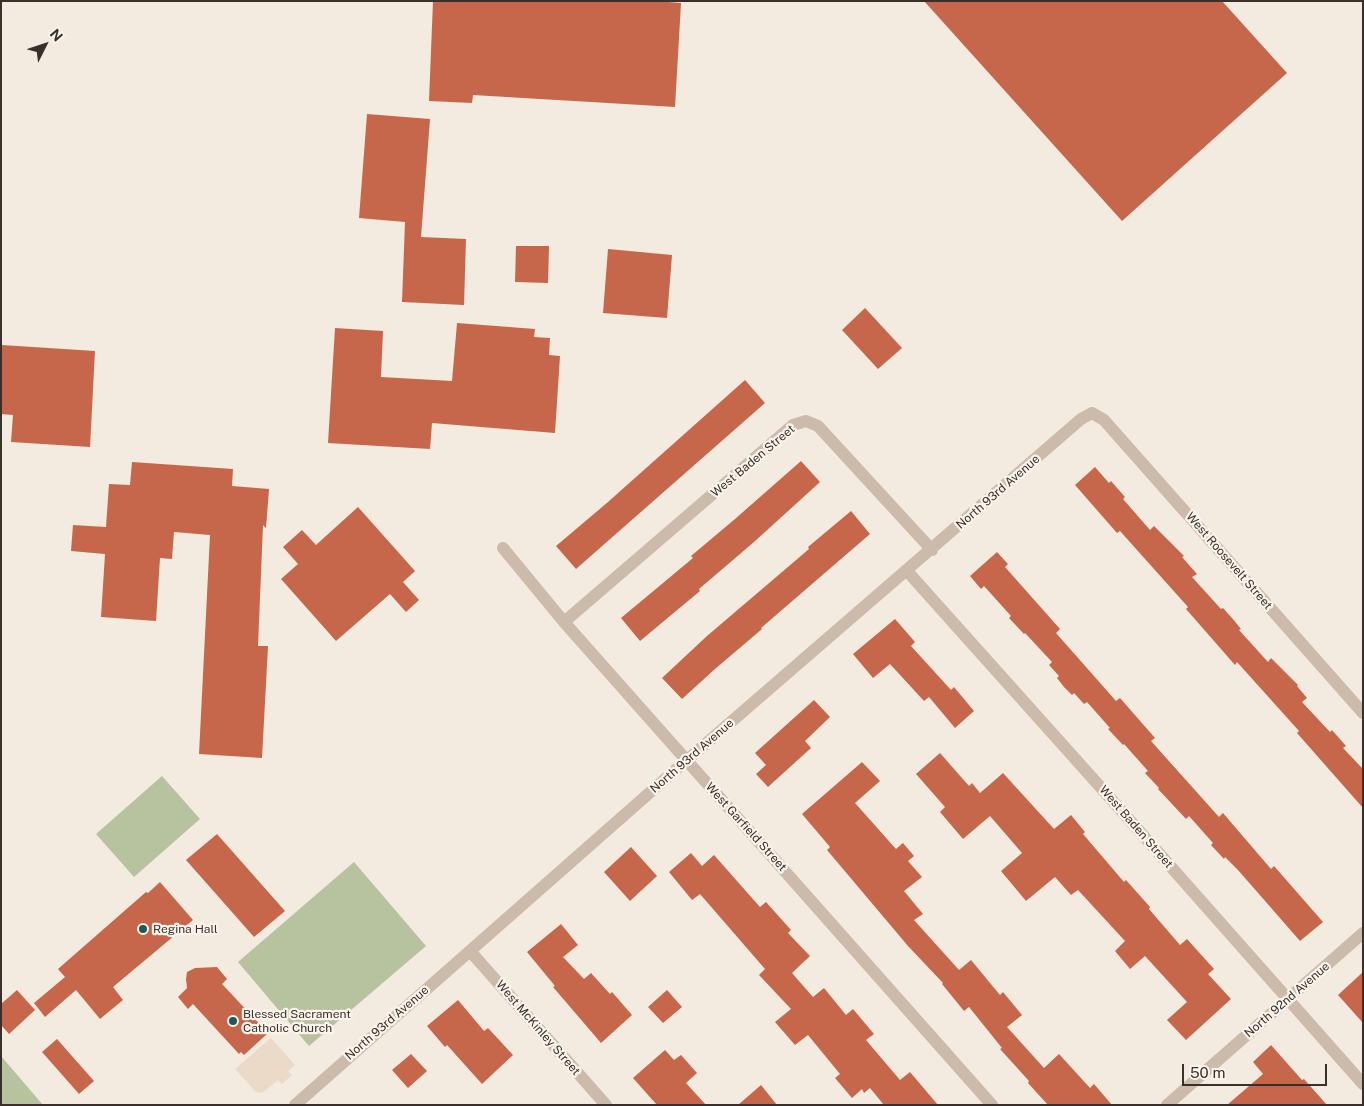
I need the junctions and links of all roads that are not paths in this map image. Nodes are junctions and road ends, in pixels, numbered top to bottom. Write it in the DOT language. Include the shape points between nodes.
graph roads {
  1 [pos="1092,413"];
  2 [pos="503,548"];
  3 [pos="932,550"];
  4 [pos="907,571"];
  5 [pos="564,622"];
  6 [pos="1363,713"];
  7 [pos="687,760"];
  8 [pos="1363,934"];
  9 [pos="470,950"];
  10 [pos="1288,1000"];
  11 [pos="1363,1084"];
  12 [pos="295,1105"];
  13 [pos="606,1105"];
  14 [pos="992,1105"];
  15 [pos="1167,1105"];
  1 -- 3 [label="street, North 93rd Avenue" via="1081,419"];
  1 -- 6 [label="street, West Roosevelt Street" via="1104,420"];
  2 -- 5 [label="street, West Garfield Street"];
  3 -- 4 [label="street, North 93rd Avenue"];
  3 -- 5 [label="street, West Baden Street" via="818,426 806,421 793,425"];
  4 -- 7 [label="street, North 93rd Avenue"];
  4 -- 10 [label="street, West Baden Street"];
  5 -- 7 [label="street, West Garfield Street"];
  7 -- 9 [label="street, North 93rd Avenue"];
  7 -- 14 [label="street, West Garfield Street"];
  8 -- 10 [label="street, North 92nd Avenue"];
  9 -- 12 [label="street, North 93rd Avenue"];
  9 -- 13 [label="street, West McKinley Street"];
  10 -- 11 [label="street, West Baden Street"];
  10 -- 15 [label="street, North 92nd Avenue"];
}
